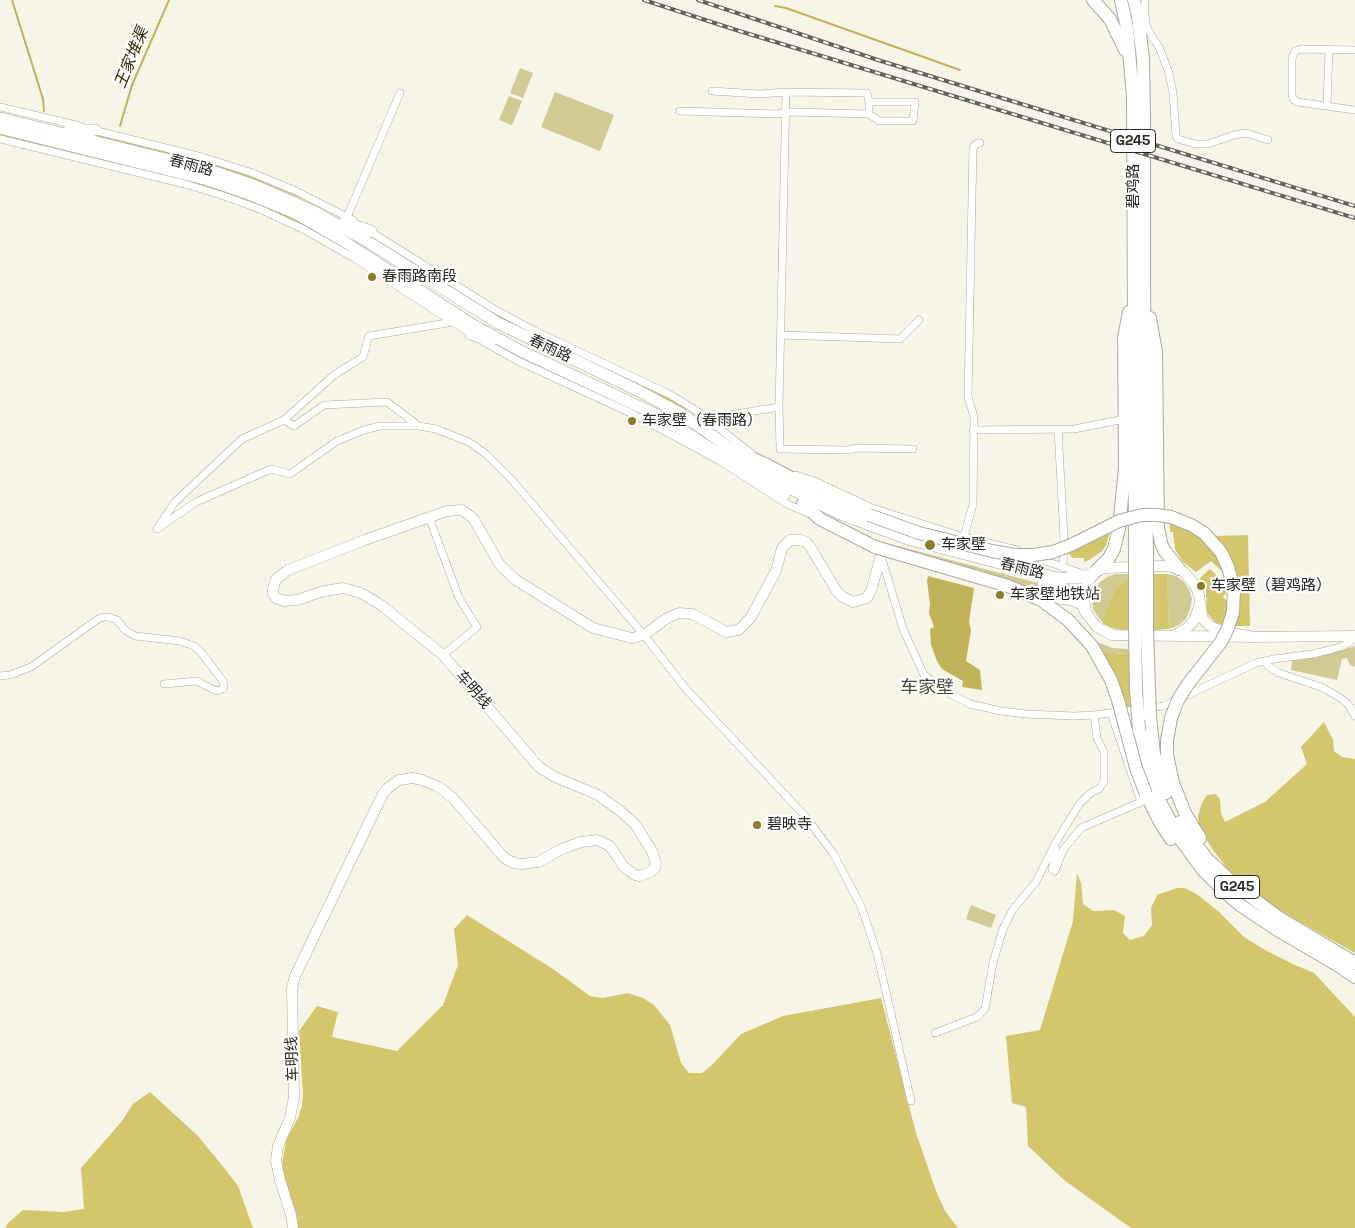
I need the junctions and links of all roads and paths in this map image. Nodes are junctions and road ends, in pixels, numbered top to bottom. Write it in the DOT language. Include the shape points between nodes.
graph roads {
  1 [pos="1093,0"];
  2 [pos="1121,0"];
  3 [pos="1134,0"];
  4 [pos="1139,0"];
  5 [pos="1145,0"];
  6 [pos="1138,17"];
  7 [pos="1329,50"];
  8 [pos="1355,50"];
  9 [pos="1131,69"];
  10 [pos="712,91"];
  11 [pos="786,92"];
  12 [pos="400,93"];
  13 [pos="869,102"];
  14 [pos="1327,106"];
  15 [pos="0,107"];
  16 [pos="1355,110"];
  17 [pos="680,111"];
  18 [pos="785,113"];
  19 [pos="869,114"];
  20 [pos="0,118"];
  21 [pos="0,128"];
  22 [pos="49,130"];
  23 [pos="95,130"];
  24 [pos="0,139"];
  25 [pos="1268,140"];
  26 [pos="980,143"];
  27 [pos="313,211"];
  28 [pos="347,217"];
  29 [pos="371,231"];
  30 [pos="1139,282"];
  31 [pos="920,320"];
  32 [pos="453,322"];
  33 [pos="471,334"];
  34 [pos="781,335"];
  35 [pos="521,350"];
  36 [pos="779,407"];
  37 [pos="1125,419"];
  38 [pos="284,420"];
  39 [pos="714,425"];
  40 [pos="419,426"];
  41 [pos="1058,429"];
  42 [pos="973,430"];
  43 [pos="689,435"];
  44 [pos="731,449"];
  45 [pos="913,449"];
  46 [pos="720,461"];
  47 [pos="765,464"];
  48 [pos="804,504"];
  49 [pos="429,517"];
  50 [pos="820,519"];
  51 [pos="964,537"];
  52 [pos="878,551"];
  53 [pos="1063,568"];
  54 [pos="1179,569"];
  55 [pos="1094,573"];
  56 [pos="1200,601"];
  57 [pos="1086,613"];
  58 [pos="1141,630"];
  59 [pos="644,635"];
  60 [pos="1174,635"];
  61 [pos="1254,637"];
  62 [pos="1355,637"];
  63 [pos="443,655"];
  64 [pos="1265,661"];
  65 [pos="0,676"];
  66 [pos="164,684"];
  67 [pos="1111,713"];
  68 [pos="1094,715"];
  69 [pos="1355,716"];
  70 [pos="1145,798"];
  71 [pos="1054,845"];
  72 [pos="1231,890"];
  73 [pos="1355,963"];
  74 [pos="1355,977"];
  75 [pos="935,1033"];
  76 [pos="912,1101"];
  77 [pos="293,1228"];
  1 -- 9 [label="highway" via="1116,29"];
  2 -- 9 [label="highway, 碧鸡路 / G245"];
  3 -- 6 [label="highway, 碧鸡路 / G245"];
  4 -- 6 [label="highway"];
  5 -- 25 [label="street" via="1147,28 1169,73 1178,139 1208,144 1246,133"];
  6 -- 30 [label="highway, 碧鸡路 / G245" via="1144,111"];
  7 -- 8 [label="street"];
  7 -- 14 [label="street"];
  7 -- 14 [label="street" via="1298,49 1292,58 1293,99"];
  9 -- 30 [label="highway, 碧鸡路 / G245"];
  10 -- 11 [label="street"];
  11 -- 13 [label="street" via="867,93"];
  11 -- 18 [label="street"];
  12 -- 28 [label="street"];
  13 -- 19 [label="street"];
  13 -- 19 [label="street" via="915,102 913,121 879,121"];
  14 -- 16 [label="street"];
  15 -- 23 [label="street"];
  17 -- 18 [label="street"];
  18 -- 19 [label="street"];
  18 -- 34 [label="street"];
  20 -- 22 [label="main road, 春雨路"];
  21 -- 35 [label="main road, 春雨路" via="191,175 266,200 315,223 450,311"];
  22 -- 23 [label="main road"];
  22 -- 27 [label="main road, 春雨路" via="206,169 254,185"];
  23 -- 28 [label="street" via="250,172"];
  24 -- 32 [label="street" via="185,184 262,210 354,258"];
  26 -- 42 [label="street" via="974,148 973,178 968,397 974,418"];
  27 -- 29 [label="main road"];
  27 -- 44 [label="main road, 春雨路" via="498,323 680,413"];
  28 -- 29 [label="street"];
  29 -- 39 [label="street" via="494,309 650,384 694,409"];
  30 -- 37 [label="highway" via="1124,338"];
  30 -- 54 [label="highway" via="1156,352 1159,536 1168,556"];
  30 -- 58 [label="highway, G245, bridge"];
  31 -- 34 [label="street" via="900,339"];
  32 -- 33 [label="street"];
  32 -- 38 [label="street" via="369,336 363,357 334,375"];
  33 -- 35 [label="main road"];
  33 -- 46 [label="street"];
  34 -- 36 [label="street"];
  35 -- 43 [label="main road, 春雨路" via="630,401"];
  36 -- 39 [label="street" via="729,415"];
  36 -- 45 [label="street" via="780,449"];
  37 -- 41 [label="street"];
  37 -- 55 [label="highway" via="1125,468 1119,528 1110,558"];
  38 -- 40 [label="street" via="294,426 324,405 387,402"];
  38 -- 40 [label="street" via="242,439 175,502 157,529 196,502 271,469 290,474 350,435 380,426"];
  39 -- 47 [label="street"];
  40 -- 59 [label="street" via="450,433 486,454"];
  41 -- 42 [label="street"];
  41 -- 53 [label="street"];
  42 -- 51 [label="street" via="972,504"];
  43 -- 46 [label="main road"];
  43 -- 48 [label="main road, 春雨路"];
  44 -- 47 [label="highway"];
  44 -- 55 [label="main road, 春雨路" via="811,500 894,535 1057,578 1075,579"];
  46 -- 50 [label="street" via="787,504"];
  47 -- 51 [label="street" via="814,481 870,507"];
  47 -- 72 [label="highway, bridge" via="869,515 919,533 1015,555 1053,552 1120,521 1142,515 1171,517 1198,528 1216,546 1228,566 1234,589 1233,612 1221,642 1178,700 1167,741 1173,783 1185,813"];
  48 -- 50 [label="highway"];
  48 -- 57 [label="main road, 春雨路" via="888,540 1057,585 1077,598"];
  49 -- 59 [label="main road, 车明线" via="456,509 468,513 500,565 516,580 593,628 624,638"];
  49 -- 63 [label="street" via="459,598 477,627"];
  49 -- 63 [label="main road, 车明线" via="288,570 276,579 273,589 276,598 290,602 338,588 349,588 381,605"];
  50 -- 52 [label="highway"];
  51 -- 53 [label="street" via="1017,550"];
  52 -- 57 [label="street" via="1035,597 1069,600"];
  52 -- 59 [label="main road" via="867,598 854,602 841,596 806,542 790,540 782,548 776,571 742,627 726,632 693,614 680,613 667,618"];
  52 -- 68 [label="street" via="912,653 924,675 938,686 970,704 1000,711"];
  52 -- 70 [label="highway, bridge" via="1008,586 1041,600 1068,620 1092,646 1111,680"];
  53 -- 55 [label="street" via="1083,574"];
  54 -- 55 [label="main road" via="1117,566"];
  54 -- 56 [label="main road" via="1195,585"];
  55 -- 57 [label="main road" via="1085,591"];
  56 -- 60 [label="main road" via="1194,621"];
  56 -- 61 [label="main road" via="1203,619 1210,626"];
  57 -- 60 [label="main road" via="1097,627 1112,635"];
  58 -- 72 [label="highway, G245, bridge" via="1157,767 1183,827"];
  58 -- 72 [label="highway, G245, bridge" via="1136,689 1139,730 1148,771 1170,822 1191,854"];
  59 -- 76 [label="street" via="686,689 806,816 843,870 861,906 878,953"];
  60 -- 61 [label="main road"];
  61 -- 62 [label="main road"];
  62 -- 64 [label="street" via="1333,649"];
  63 -- 77 [label="main road, 车明线" via="540,767 555,777 598,794 635,824 652,851 655,866 646,875 631,873 610,846 597,840 562,849 538,862 514,862 500,854 454,798 439,787 407,778 388,788 371,817 292,988 294,1097 276,1161"];
  64 -- 67 [label="street" via="1164,706"];
  64 -- 69 [label="street" via="1279,673 1321,687 1339,697"];
  65 -- 66 [label="street" via="31,667 103,616 117,620 135,636 180,641 194,646 224,686 216,691 197,681"];
  67 -- 68 [label="street"];
  67 -- 70 [label="street"];
  68 -- 71 [label="street" via="1097,738 1104,752 1104,782 1080,803"];
  70 -- 71 [label="street" via="1081,828 1064,850 1055,871 1052,869 1056,853"];
  70 -- 72 [label="highway" via="1179,850 1200,874"];
  71 -- 75 [label="street" via="1036,882 1013,909 1004,929 985,1009 977,1017"];
  72 -- 73 [label="highway, G245"];
  72 -- 74 [label="highway, G245" via="1276,929"];
}
